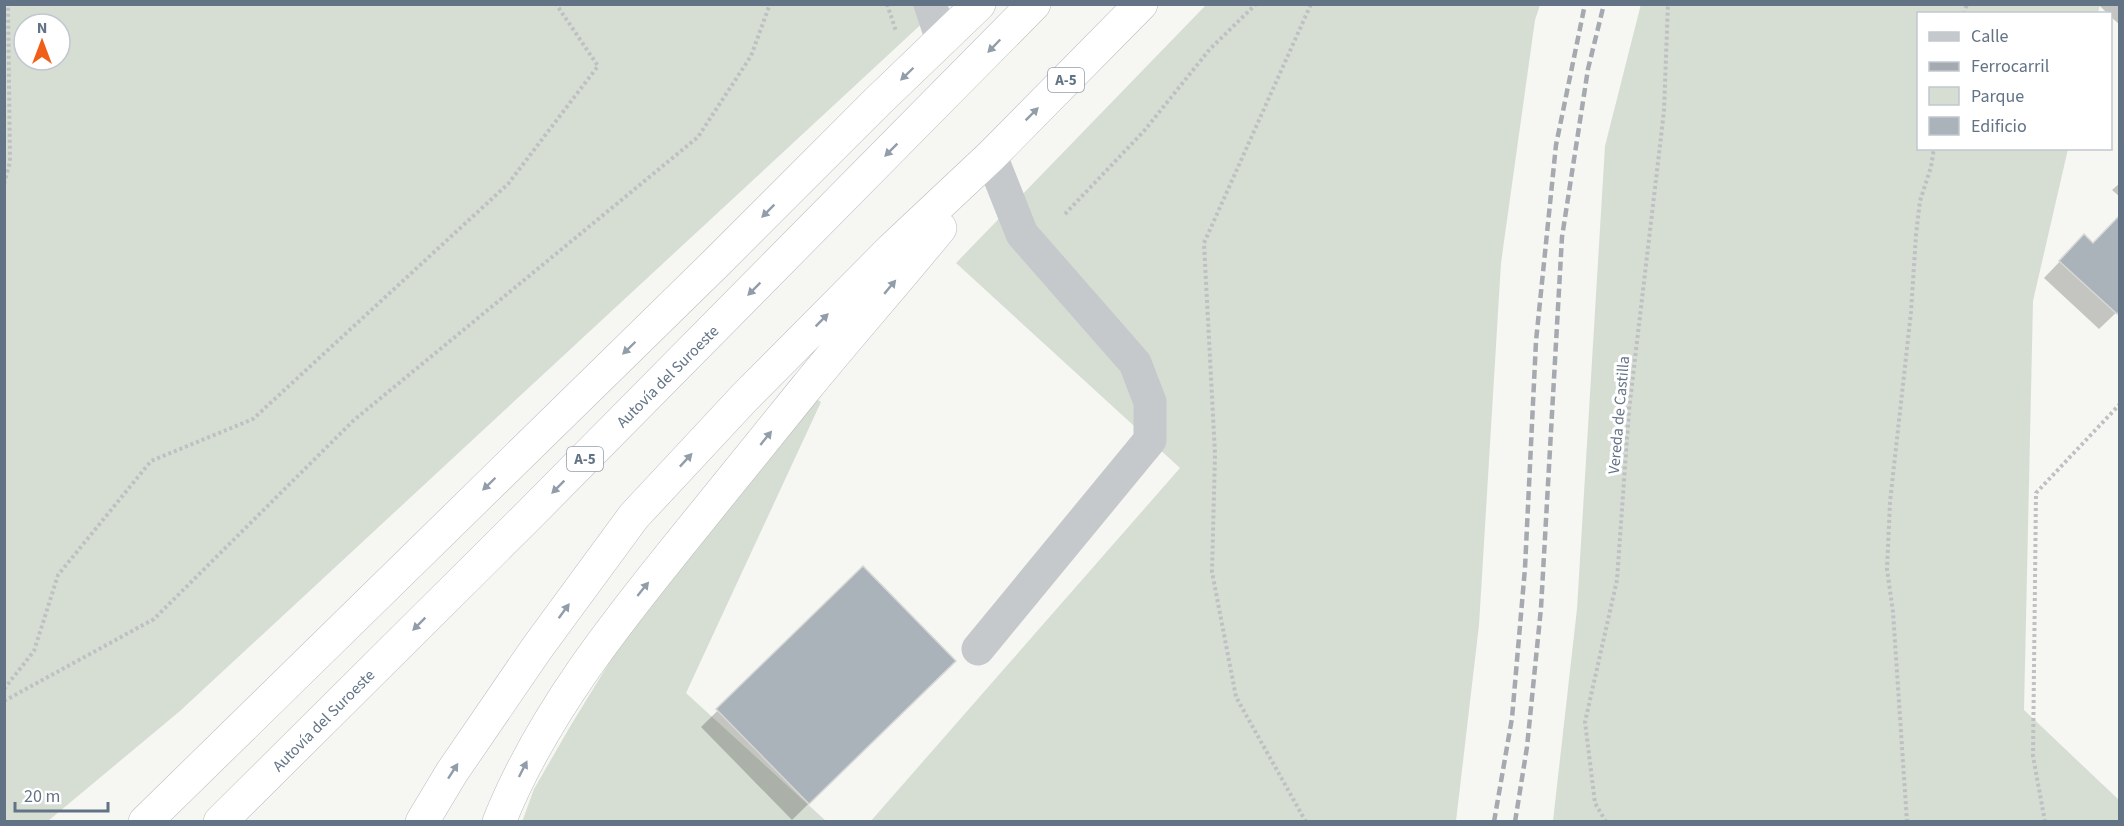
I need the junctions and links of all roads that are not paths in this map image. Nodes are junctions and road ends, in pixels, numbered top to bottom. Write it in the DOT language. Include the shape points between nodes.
graph roads {
  1 [pos="930,4"];
  2 [pos="979,4"];
  3 [pos="1035,4"];
  4 [pos="1141,4"];
  5 [pos="942,40"];
  6 [pos="991,156"];
  7 [pos="978,650"];
  8 [pos="145,822"];
  9 [pos="220,822"];
  10 [pos="422,822"];
  11 [pos="499,822"];
  1 -- 5 [label="lane"];
  2 -- 5 [label="highway"];
  3 -- 9 [label="highway, Autovía del Suroeste / A-5, one-way"];
  6 -- 4 [label="highway, A-5, one-way"];
  5 -- 8 [label="highway, one-way"];
  6 -- 7 [label="lane" via="1022,234 1136,363 1150,402 1150,440"];
  10 -- 6 [label="highway, A-5, one-way" via="537,648 634,516 752,390"];
  11 -- 6 [label="highway, one-way" via="532,751 626,610 939,229"];
}
